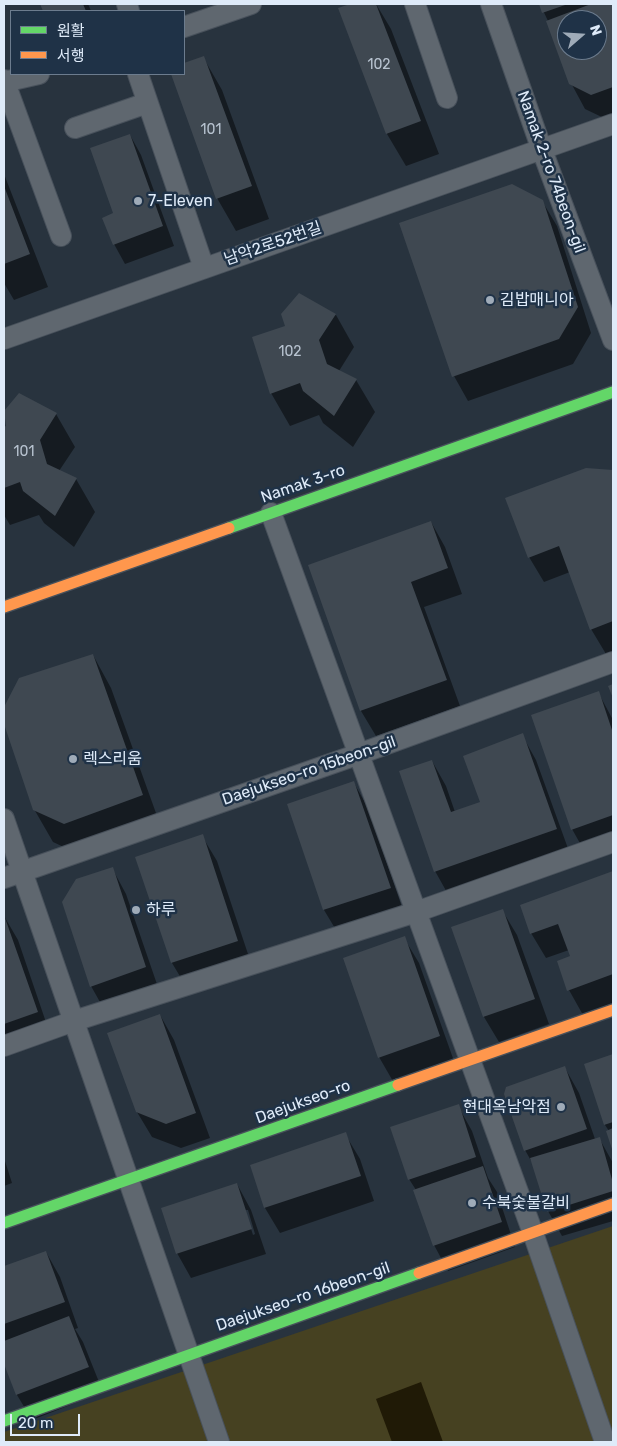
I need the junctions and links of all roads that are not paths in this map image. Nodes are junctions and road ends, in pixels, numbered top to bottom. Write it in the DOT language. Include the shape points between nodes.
graph roads {
  1 [pos="251,4"];
  2 [pos="415,4"];
  3 [pos="491,4"];
  4 [pos="185,27"];
  5 [pos="34,75"];
  6 [pos="138,75"];
  7 [pos="4,81"];
  8 [pos="447,98"];
  9 [pos="147,104"];
  10 [pos="613,124"];
  11 [pos="75,128"];
  12 [pos="542,150"];
  13 [pos="61,236"];
  14 [pos="204,268"];
  15 [pos="4,338"];
  16 [pos="613,340"];
  17 [pos="613,392"];
  18 [pos="271,513"];
  19 [pos="4,607"];
  20 [pos="613,662"];
  21 [pos="358,754"];
  22 [pos="4,818"];
  23 [pos="613,842"];
  24 [pos="13,875"];
  25 [pos="416,912"];
  26 [pos="613,1010"];
  27 [pos="74,1021"];
  28 [pos="4,1046"];
  29 [pos="470,1060"];
  30 [pos="129,1180"];
  31 [pos="613,1204"];
  32 [pos="4,1223"];
  33 [pos="533,1233"];
  34 [pos="190,1354"];
  35 [pos="4,1421"];
  36 [pos="220,1442"];
  37 [pos="605,1442"];
  1 -- 4 [label="street"];
  2 -- 8 [label="street"];
  3 -- 12 [label="street, Namak 2-ro 74beon-gil"];
  5 -- 7 [label="street"];
  6 -- 9 [label="street"];
  7 -- 13 [label="street"];
  9 -- 11 [label="street"];
  9 -- 14 [label="street"];
  10 -- 12 [label="street, 남악2로52번길"];
  12 -- 14 [label="street, 남악2로52번길"];
  12 -- 16 [label="street, Namak 2-ro 74beon-gil"];
  14 -- 15 [label="street, 남악2로52번길"];
  17 -- 18 [label="street, Namak 3-ro"];
  18 -- 19 [label="street, Namak 3-ro"];
  18 -- 21 [label="street"];
  20 -- 21 [label="street, Daejukseo-ro 15beon-gil"];
  21 -- 24 [label="street, Daejukseo-ro 15beon-gil"];
  21 -- 25 [label="street"];
  22 -- 24 [label="street"];
  23 -- 25 [label="street"];
  24 -- 27 [label="street"];
  25 -- 27 [label="street"];
  25 -- 29 [label="street"];
  26 -- 29 [label="street, Daejukseo-ro"];
  27 -- 28 [label="street"];
  27 -- 30 [label="street"];
  29 -- 30 [label="street, Daejukseo-ro"];
  29 -- 33 [label="street"];
  30 -- 32 [label="street, Daejukseo-ro"];
  30 -- 34 [label="street"];
  31 -- 33 [label="street, Daejukseo-ro 16beon-gil"];
  33 -- 34 [label="street, Daejukseo-ro 16beon-gil"];
  33 -- 37 [label="street"];
  34 -- 35 [label="street, Daejukseo-ro 16beon-gil"];
  34 -- 36 [label="street"];
}
